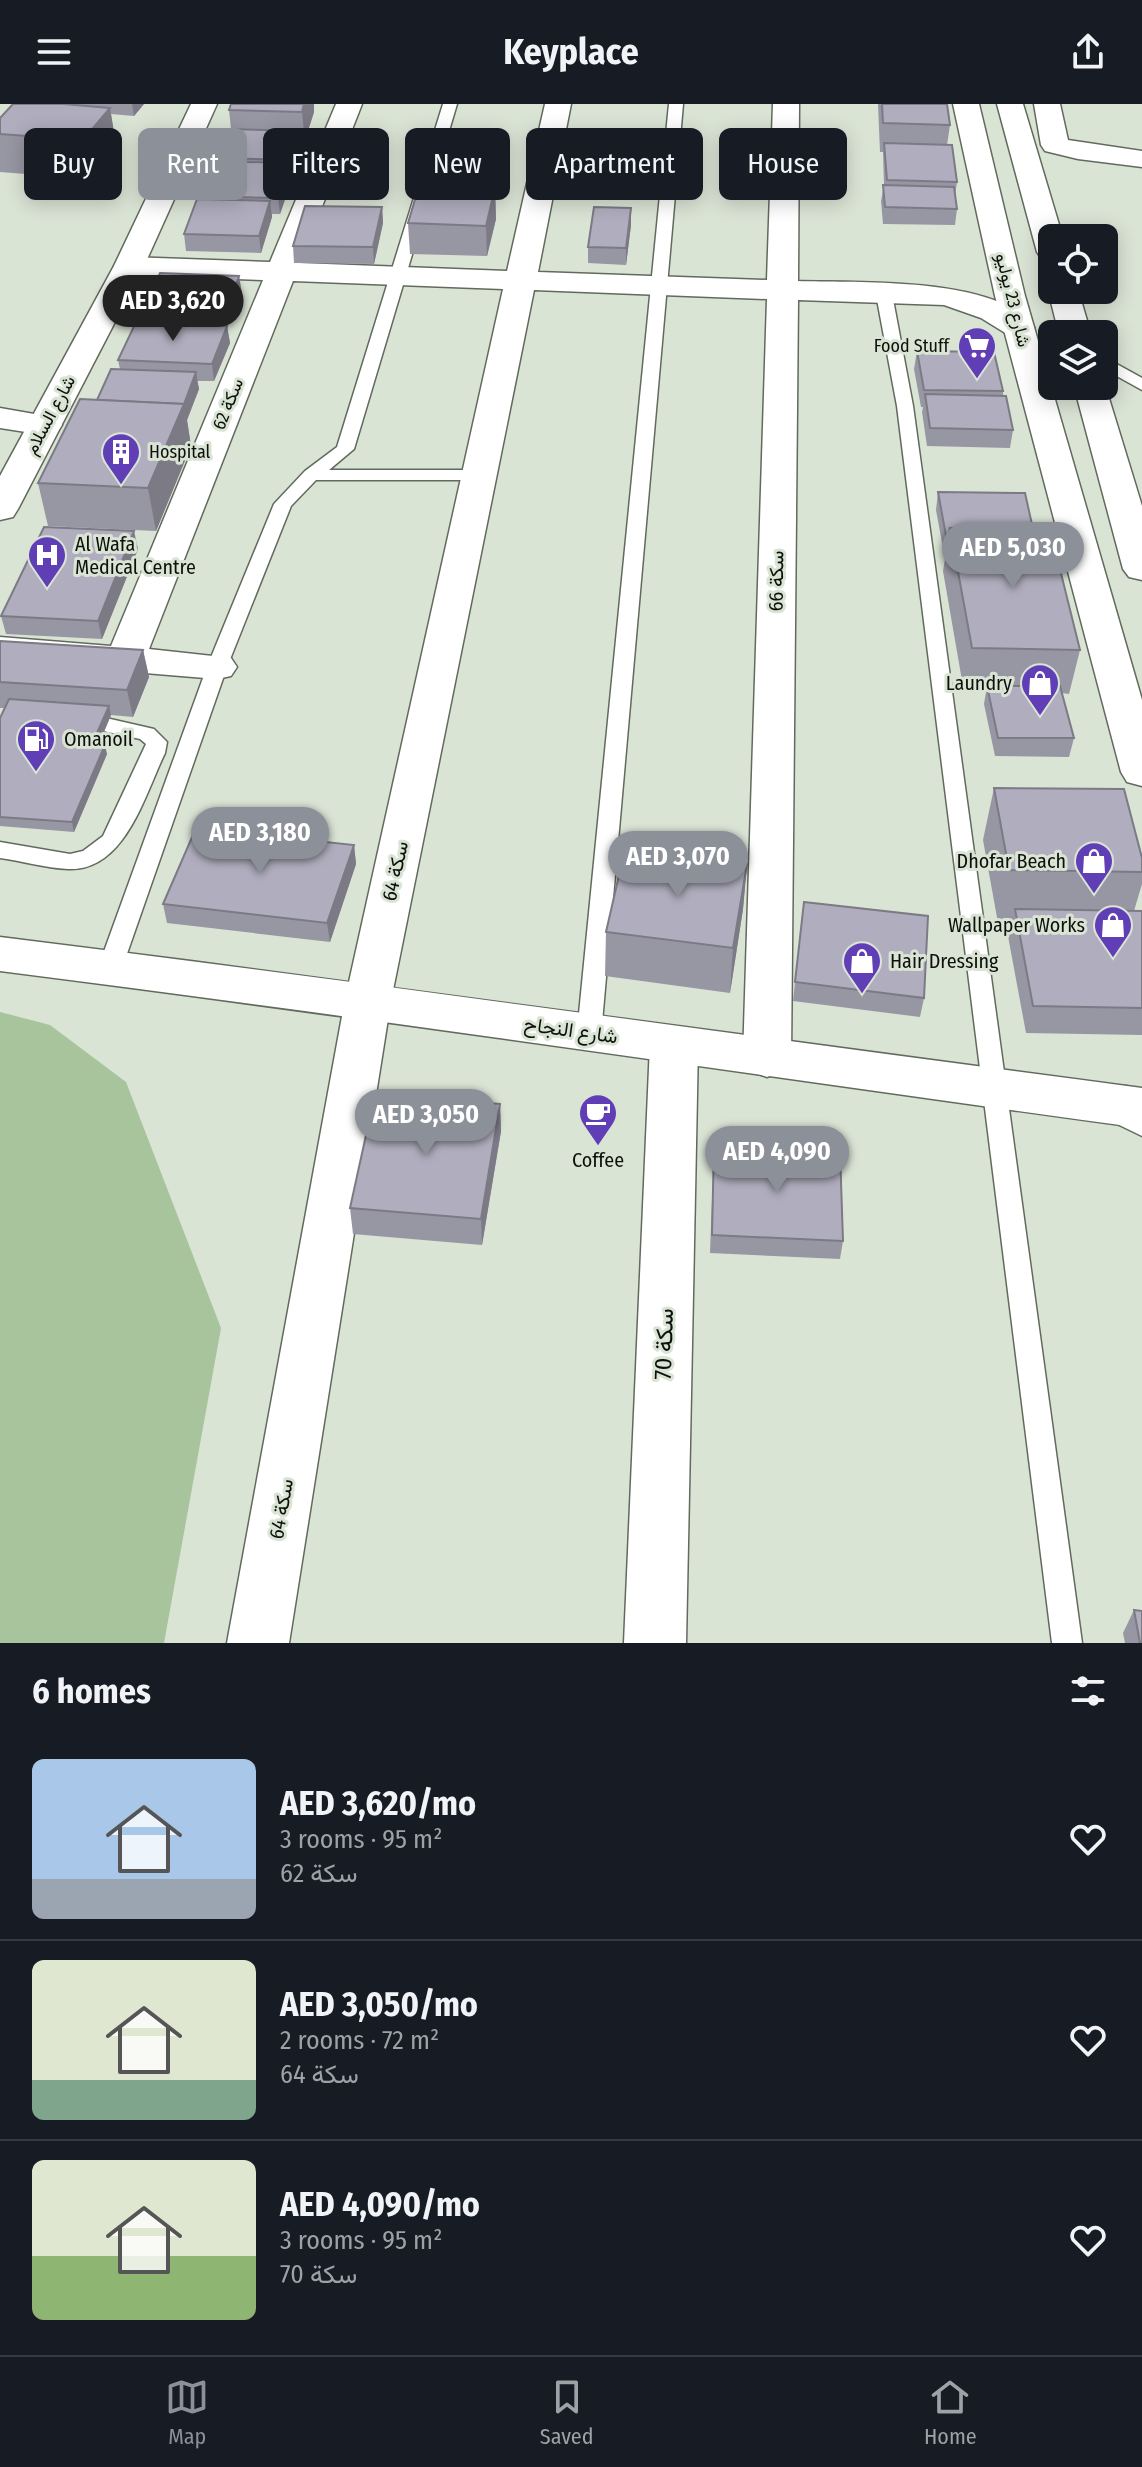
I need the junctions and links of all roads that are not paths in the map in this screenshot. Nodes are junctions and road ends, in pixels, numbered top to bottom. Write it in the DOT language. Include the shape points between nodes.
graph roads {
  1 [pos="204,104"];
  2 [pos="349,104"];
  3 [pos="450,104"];
  4 [pos="558,104"];
  5 [pos="676,104"];
  6 [pos="786,104"];
  7 [pos="966,104"];
  8 [pos="1010,104"];
  9 [pos="1047,104"];
  10 [pos="1142,159"];
  11 [pos="1044,224"];
  12 [pos="129,266"];
  13 [pos="1003,266"];
  14 [pos="281,272"];
  15 [pos="397,276"];
  16 [pos="520,280"];
  17 [pos="659,286"];
  18 [pos="782,290"];
  19 [pos="884,294"];
  20 [pos="944,296"];
  21 [pos="1018,327"];
  22 [pos="1118,370"];
  23 [pos="1142,385"];
  24 [pos="1094,400"];
  25 [pos="0,418"];
  26 [pos="45,425"];
  27 [pos="311,475"];
  28 [pos="479,475"];
  29 [pos="0,509"];
  30 [pos="1142,569"];
  31 [pos="0,649"];
  32 [pos="125,659"];
  33 [pos="217,667"];
  34 [pos="106,725"];
  35 [pos="1142,772"];
  36 [pos="1,853"];
  37 [pos="0,954"];
  38 [pos="110,968"];
  39 [pos="368,1000"];
  40 [pos="589,1034"];
  41 [pos="674,1045"];
  42 [pos="767,1058"];
  43 [pos="995,1088"];
  44 [pos="1138,1108"];
  45 [pos="258,1643"];
  46 [pos="655,1643"];
  47 [pos="1067,1643"];
  1 -- 12 [label="street, شارع السلام"];
  2 -- 14 [label="street, سكة 62"];
  3 -- 15 [label="lane"];
  4 -- 16 [label="street, سكة 64"];
  5 -- 17 [label="lane"];
  6 -- 18 [label="street, سكة 66"];
  7 -- 13 [label="street, شارع 23 يوليو"];
  8 -- 11 [label="street"];
  9 -- 10 [label="street" via="1055,145"];
  12 -- 14 [label="street"];
  12 -- 26 [label="street, شارع السلام"];
  13 -- 20 [label="street" via="975,289"];
  13 -- 21 [label="street, شارع 23 يوليو"];
  14 -- 15 [label="street"];
  14 -- 32 [label="street, سكة 62"];
  15 -- 16 [label="street"];
  15 -- 27 [label="lane" via="345,449"];
  16 -- 17 [label="street"];
  16 -- 28 [label="street, سكة 64"];
  17 -- 18 [label="street"];
  17 -- 40 [label="lane"];
  18 -- 19 [label="street"];
  18 -- 42 [label="street, سكة 66"];
  19 -- 20 [label="street"];
  19 -- 43 [label="lane" via="905,406"];
  20 -- 21 [label="street" via="976,303"];
  21 -- 35 [label="street, شارع 23 يوليو"];
  22 -- 23 [label="lane"];
  24 -- 30 [label="street"];
  25 -- 26 [label="street"];
  26 -- 29 [label="street, شارع السلام"];
  27 -- 28 [label="lane"];
  27 -- 33 [label="lane" via="283,504"];
  28 -- 39 [label="street, سكة 64"];
  31 -- 32 [label="street"];
  32 -- 33 [label="street"];
  33 -- 38 [label="lane"];
  34 -- 36 [label="lane" via="147,734 157,742 111,841 90,857 70,862"];
  37 -- 38 [label="street, شارع النجاح"];
  38 -- 39 [label="street, شارع النجاح"];
  39 -- 40 [label="street, شارع النجاح"];
  39 -- 45 [label="street, سكة 64"];
  40 -- 41 [label="street, شارع النجاح"];
  41 -- 42 [label="street, شارع النجاح"];
  41 -- 46 [label="street, سكة 70"];
  42 -- 43 [label="street, شارع النجاح"];
  43 -- 44 [label="street, شارع النجاح"];
  43 -- 47 [label="lane"];
}
